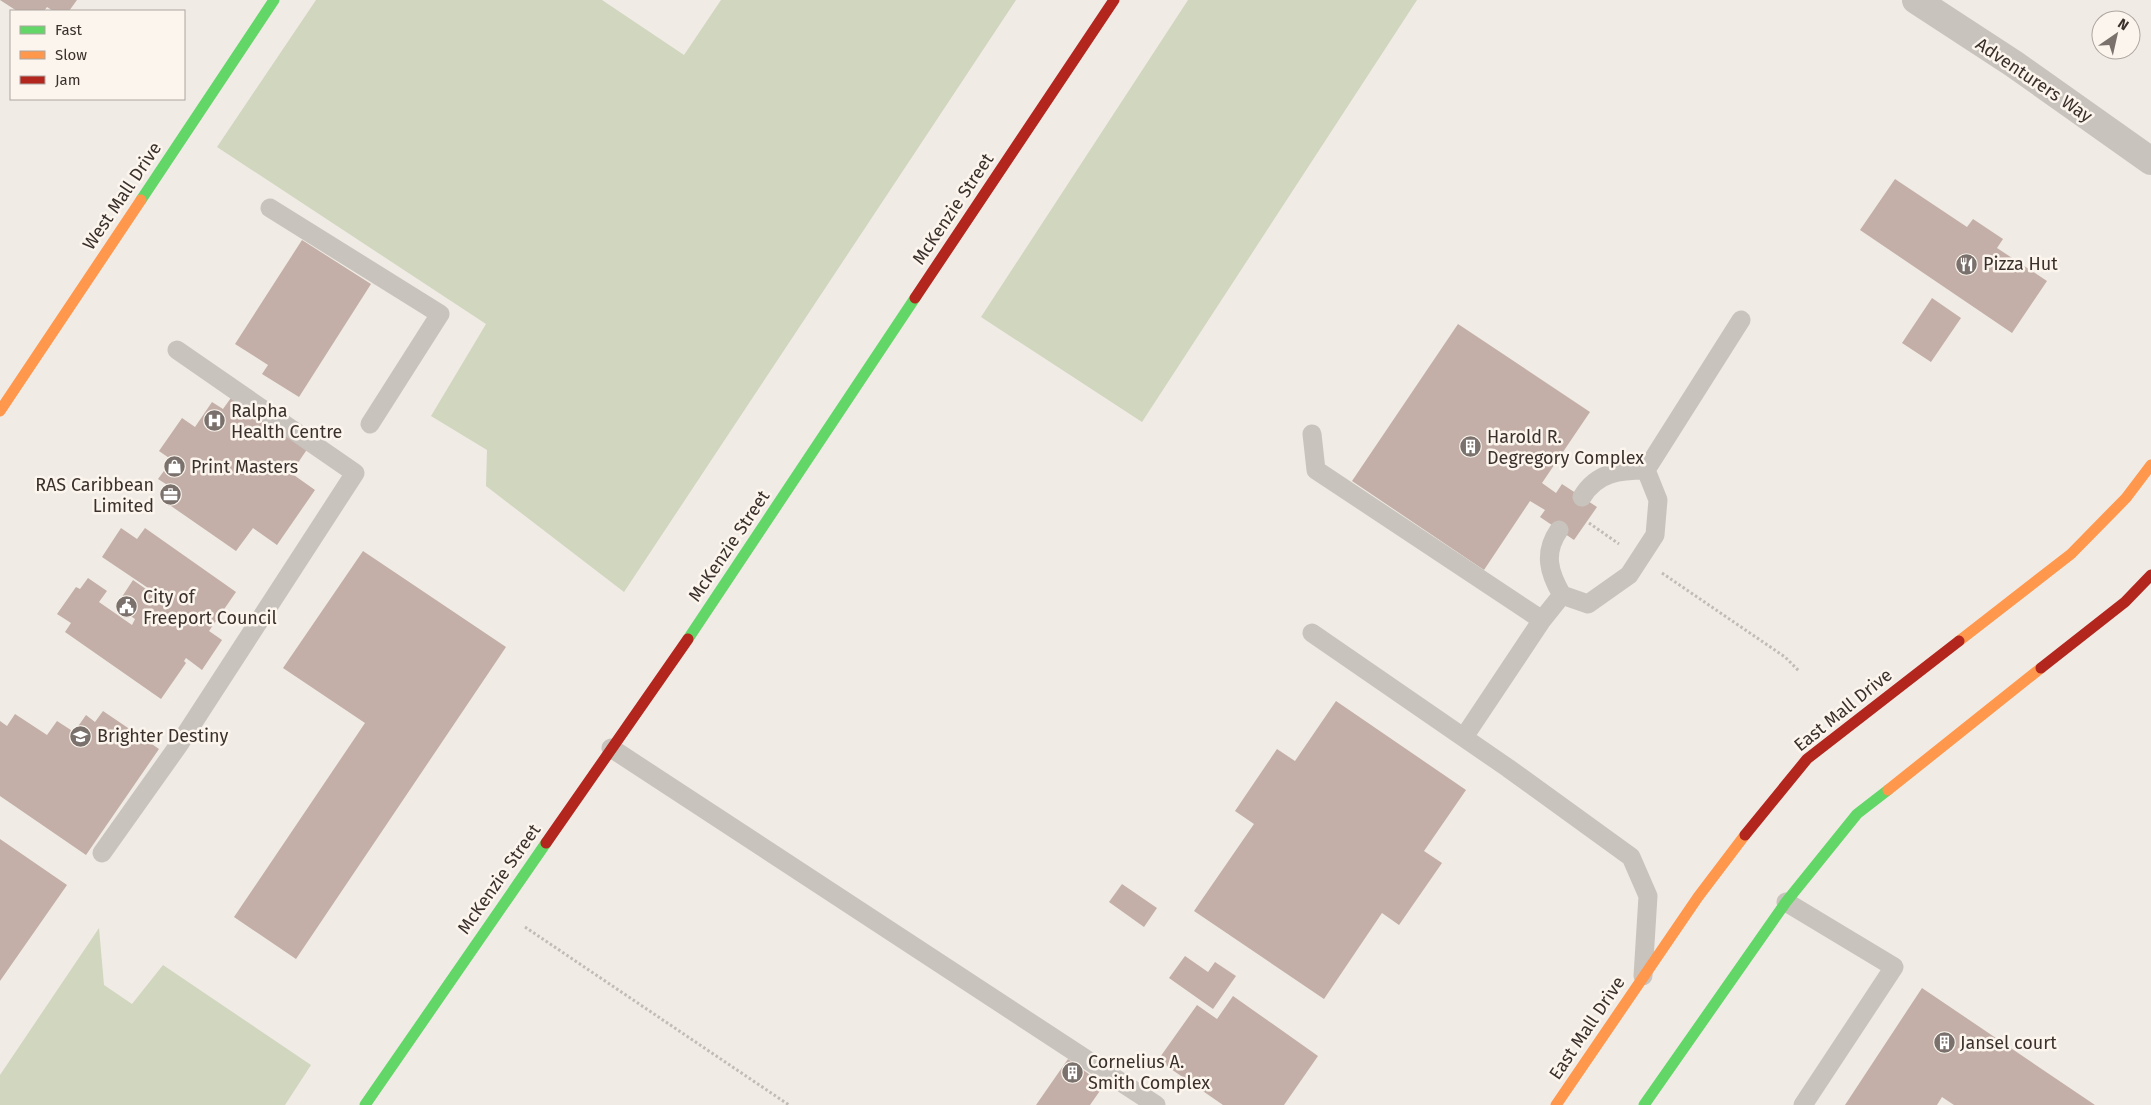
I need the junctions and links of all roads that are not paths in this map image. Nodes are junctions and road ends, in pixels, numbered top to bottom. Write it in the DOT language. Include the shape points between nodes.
graph roads {
  1 [pos="274,0"];
  2 [pos="1114,0"];
  3 [pos="1916,0"];
  4 [pos="2151,161"];
  5 [pos="270,208"];
  6 [pos="1741,320"];
  7 [pos="177,350"];
  8 [pos="0,411"];
  9 [pos="370,424"];
  10 [pos="1312,434"];
  11 [pos="2151,465"];
  12 [pos="1646,470"];
  13 [pos="1582,496"];
  14 [pos="1559,530"];
  15 [pos="2151,575"];
  16 [pos="1562,595"];
  17 [pos="1542,620"];
  18 [pos="1312,633"];
  19 [pos="1464,737"];
  20 [pos="611,748"];
  21 [pos="102,853"];
  22 [pos="1786,902"];
  23 [pos="1642,977"];
  24 [pos="364,1105"];
  25 [pos="1156,1105"];
  26 [pos="1556,1105"];
  27 [pos="1644,1105"];
  28 [pos="1803,1105"];
  1 -- 8 [label="street, West Mall Drive"];
  2 -- 20 [label="street, McKenzie Street" via="732,575"];
  3 -- 4 [label="street, Adventurers Way" via="2014,64"];
  5 -- 9 [label="lane" via="440,314"];
  6 -- 12 [label="lane"];
  7 -- 21 [label="lane" via="356,473 178,746"];
  10 -- 17 [label="lane" via="1316,470"];
  11 -- 23 [label="street, East Mall Drive" via="2126,498 2071,554 1807,759 1742,839"];
  12 -- 13 [label="lane" via="1606,473"];
  12 -- 16 [label="lane" via="1658,500 1655,535 1629,575 1588,604"];
  14 -- 16 [label="lane" via="1549,556 1550,576"];
  15 -- 22 [label="street" via="2124,602 1856,814"];
  16 -- 17 [label="lane"];
  17 -- 19 [label="lane"];
  18 -- 19 [label="lane"];
  19 -- 23 [label="lane" via="1631,857 1648,896"];
  20 -- 24 [label="street, McKenzie Street"];
  20 -- 25 [label="lane"];
  22 -- 27 [label="street"];
  22 -- 28 [label="lane" via="1894,967"];
  23 -- 26 [label="street, East Mall Drive"];
}
